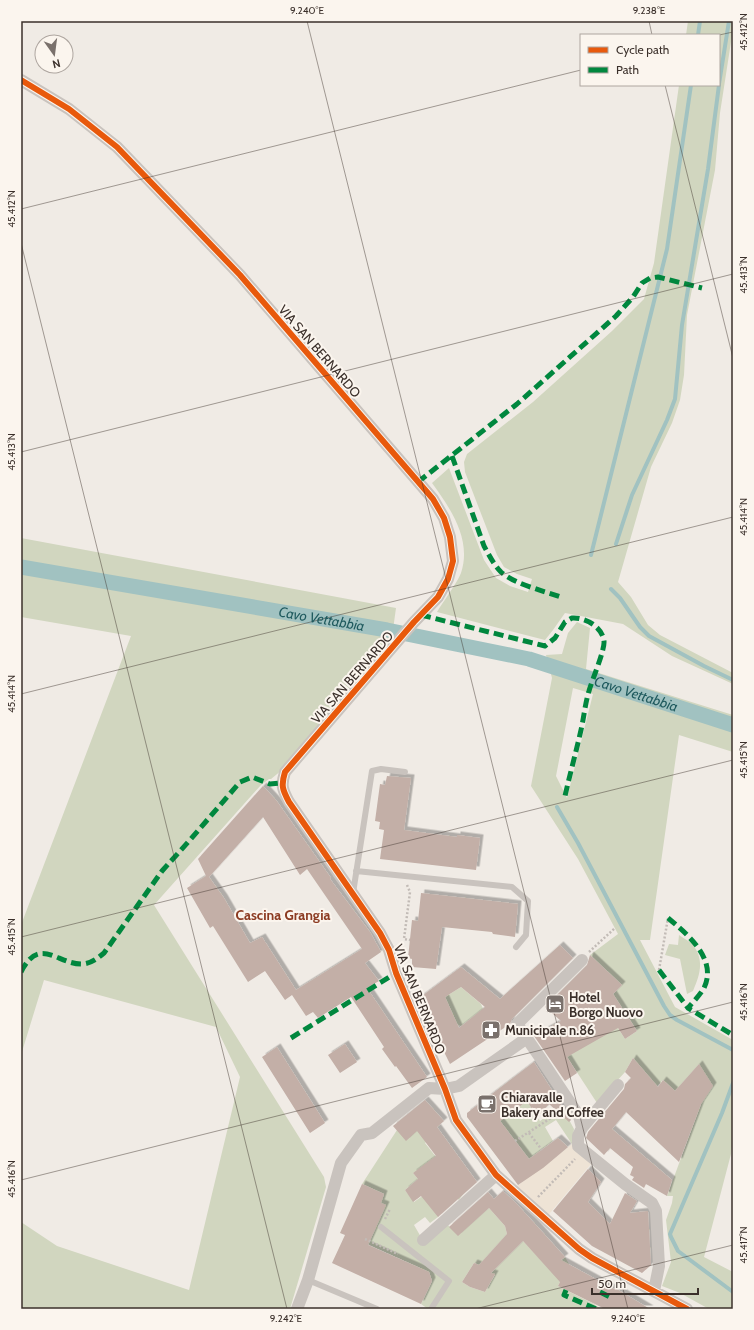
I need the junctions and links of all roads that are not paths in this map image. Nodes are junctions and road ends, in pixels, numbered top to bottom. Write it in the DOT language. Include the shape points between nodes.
graph roads {
  1 [pos="21,80"];
  2 [pos="406,772"];
  3 [pos="356,871"];
  4 [pos="352,893"];
  5 [pos="516,947"];
  6 [pos="582,960"];
  7 [pos="527,1038"];
  8 [pos="618,1085"];
  9 [pos="445,1089"];
  10 [pos="582,1128"];
  11 [pos="496,1175"];
  12 [pos="382,1227"];
  13 [pos="423,1240"];
  14 [pos="415,1254"];
  15 [pos="308,1280"];
  16 [pos="654,1291"];
  17 [pos="297,1309"];
  18 [pos="377,1309"];
  19 [pos="431,1309"];
  20 [pos="687,1309"];
  1 -- 4 [label="street, VIA SAN BERNARDO" via="69,109 117,146 240,275 433,499 444,518 453,560 448,579 438,597 290,766 282,783 289,802"];
  2 -- 3 [label="lane" via="381,769 372,771"];
  3 -- 4 [label="lane"];
  3 -- 5 [label="lane" via="512,887 528,901 526,935"];
  4 -- 9 [label="street, VIA SAN BERNARDO" via="389,950 396,973"];
  6 -- 7 [label="street" via="517,1024"];
  7 -- 9 [label="street" via="459,1086"];
  7 -- 10 [label="street" via="578,1116"];
  8 -- 10 [label="street"];
  9 -- 11 [label="street, VIA SAN BERNARDO" via="456,1120"];
  9 -- 15 [label="street" via="429,1088 372,1133 361,1135 341,1163"];
  10 -- 16 [label="street" via="578,1136 578,1146 652,1203 656,1211 659,1266"];
  11 -- 13 [label="street"];
  11 -- 16 [label="street, VIA SAN BERNARDO" via="579,1249"];
  12 -- 14 [label="lane"];
  13 -- 14 [label="lane"];
  14 -- 19 [label="lane" via="449,1281"];
  15 -- 17 [label="street"];
  15 -- 18 [label="lane"];
  16 -- 20 [label="street, VIA SAN BERNARDO"];
}
